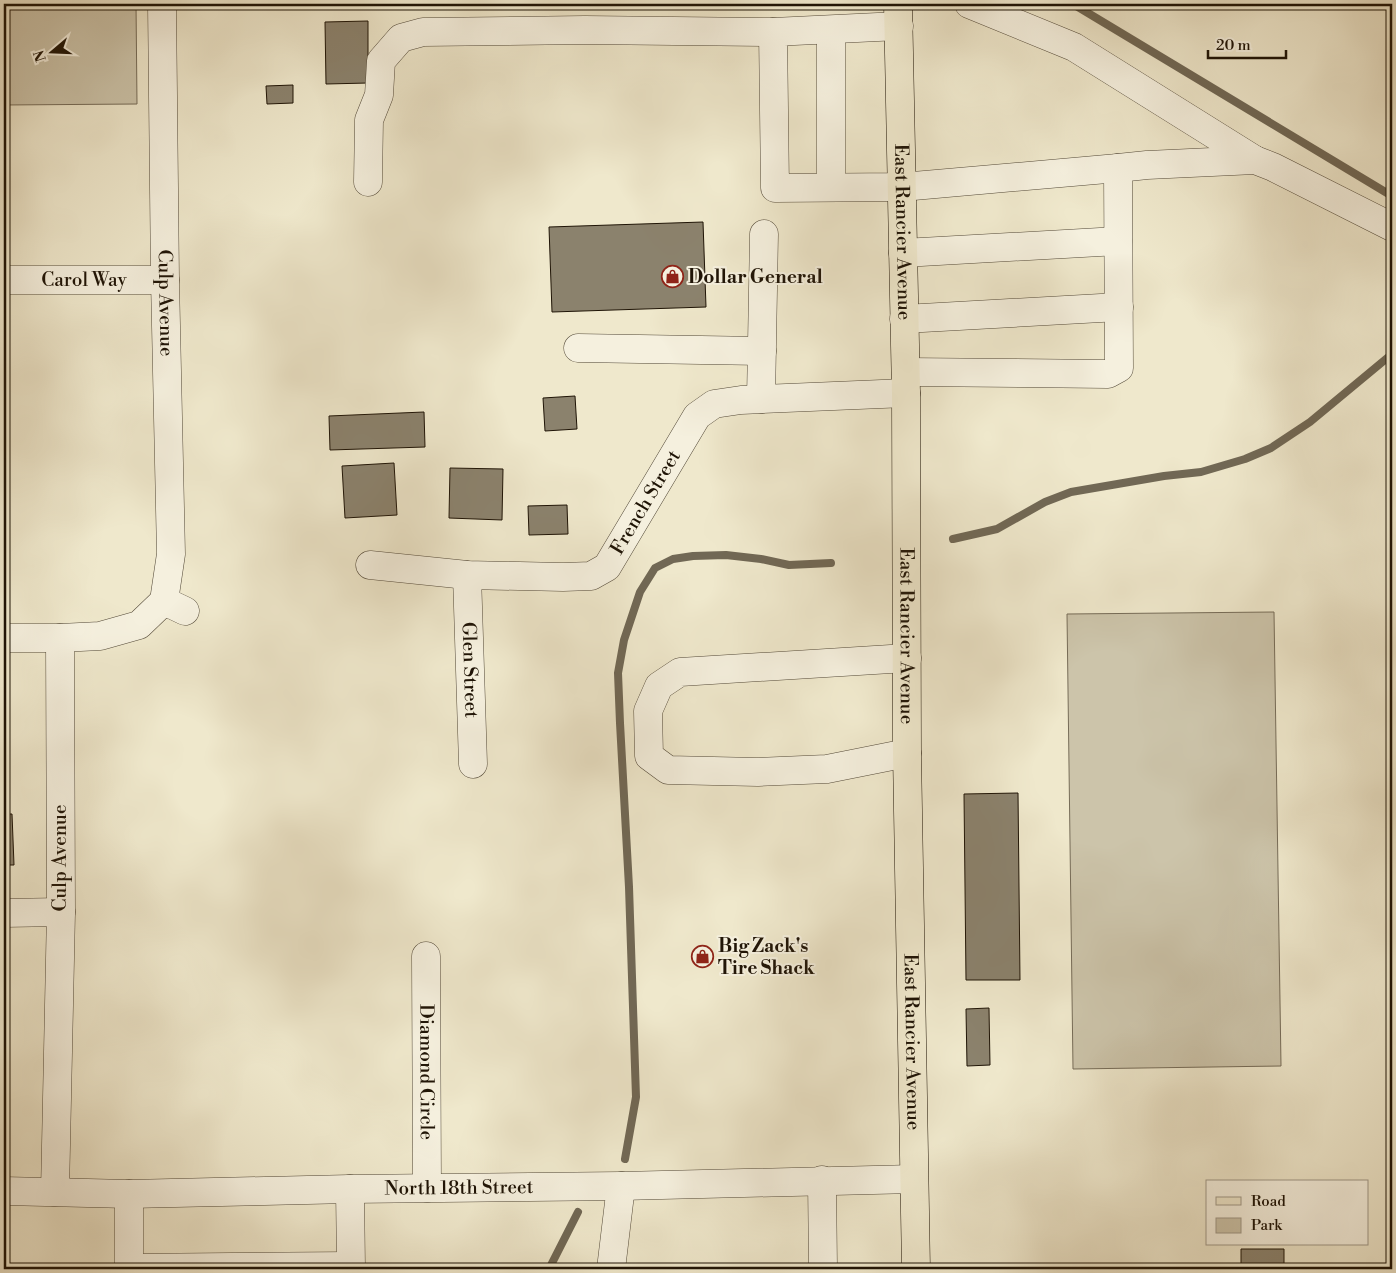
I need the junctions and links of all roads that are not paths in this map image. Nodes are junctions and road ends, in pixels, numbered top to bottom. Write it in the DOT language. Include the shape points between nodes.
graph roads {
  1 [pos="162,4"];
  2 [pos="969,4"];
  3 [pos="898,15"];
  4 [pos="831,30"];
  5 [pos="773,32"];
  6 [pos="1255,160"];
  7 [pos="1118,168"];
  8 [pos="368,182"];
  9 [pos="831,187"];
  10 [pos="902,187"];
  11 [pos="1392,227"];
  12 [pos="764,234"];
  13 [pos="1118,241"];
  14 [pos="904,253"];
  15 [pos="4,280"];
  16 [pos="165,280"];
  17 [pos="1118,307"];
  18 [pos="904,319"];
  19 [pos="578,348"];
  20 [pos="762,351"];
  21 [pos="906,382"];
  22 [pos="761,399"];
  23 [pos="370,565"];
  24 [pos="467,574"];
  25 [pos="4,638"];
  26 [pos="60,638"];
  27 [pos="907,658"];
  28 [pos="907,753"];
  29 [pos="473,764"];
  30 [pos="61,912"];
  31 [pos="4,913"];
  32 [pos="426,956"];
  33 [pos="914,1179"];
  34 [pos="822,1180"];
  35 [pos="620,1186"];
  36 [pos="427,1188"];
  37 [pos="350,1189"];
  38 [pos="4,1191"];
  39 [pos="55,1192"];
  40 [pos="129,1194"];
  41 [pos="351,1268"];
  42 [pos="129,1269"];
  43 [pos="611,1269"];
  44 [pos="823,1269"];
  45 [pos="916,1269"];
  1 -- 16 [label="street, Culp Avenue"];
  2 -- 6 [label="street" via="1074,47"];
  3 -- 4 [label="street"];
  3 -- 10 [label="main road, East Rancier Avenue"];
  4 -- 5 [label="street"];
  4 -- 9 [label="street"];
  5 -- 8 [label="street" via="423,32 401,38 380,61 379,95 370,120"];
  5 -- 9 [label="street" via="775,188"];
  6 -- 7 [label="street"];
  6 -- 11 [label="street"];
  7 -- 10 [label="street"];
  7 -- 13 [label="street"];
  9 -- 10 [label="street"];
  10 -- 14 [label="main road, East Rancier Avenue"];
  12 -- 20 [label="street"];
  13 -- 14 [label="street"];
  13 -- 17 [label="street"];
  14 -- 18 [label="main road, East Rancier Avenue"];
  15 -- 16 [label="street, Carol Way"];
  16 -- 26 [label="street, Culp Avenue" via="175,606 139,624 100,636"];
  17 -- 18 [label="street"];
  17 -- 21 [label="street, French Street" via="1119,368 1108,374"];
  18 -- 21 [label="main road, East Rancier Avenue"];
  19 -- 20 [label="street"];
  20 -- 22 [label="street"];
  21 -- 22 [label="street, French Street"];
  21 -- 27 [label="main road, East Rancier Avenue"];
  22 -- 24 [label="street, French Street" via="714,404 697,416 606,567 591,576"];
  23 -- 24 [label="street, French Street"];
  24 -- 29 [label="street, Glen Street"];
  25 -- 26 [label="street"];
  26 -- 30 [label="street, Culp Avenue"];
  27 -- 28 [label="main road, East Rancier Avenue"];
  27 -- 28 [label="street" via="680,672 659,686 648,711 649,756 668,770 758,772 827,769"];
  28 -- 33 [label="main road, East Rancier Avenue"];
  30 -- 31 [label="street"];
  30 -- 39 [label="street, Culp Avenue"];
  32 -- 36 [label="street, Diamond Circle"];
  33 -- 34 [label="street, North 18th Street"];
  33 -- 45 [label="main road, East Rancier Avenue"];
  34 -- 35 [label="street, North 18th Street"];
  34 -- 44 [label="street"];
  35 -- 36 [label="street, North 18th Street"];
  35 -- 43 [label="street"];
  36 -- 37 [label="street, North 18th Street"];
  37 -- 40 [label="street, North 18th Street"];
  37 -- 41 [label="street"];
  38 -- 39 [label="street, North 18th Street"];
  39 -- 40 [label="street, North 18th Street"];
  40 -- 42 [label="street"];
  41 -- 42 [label="street"];
}
